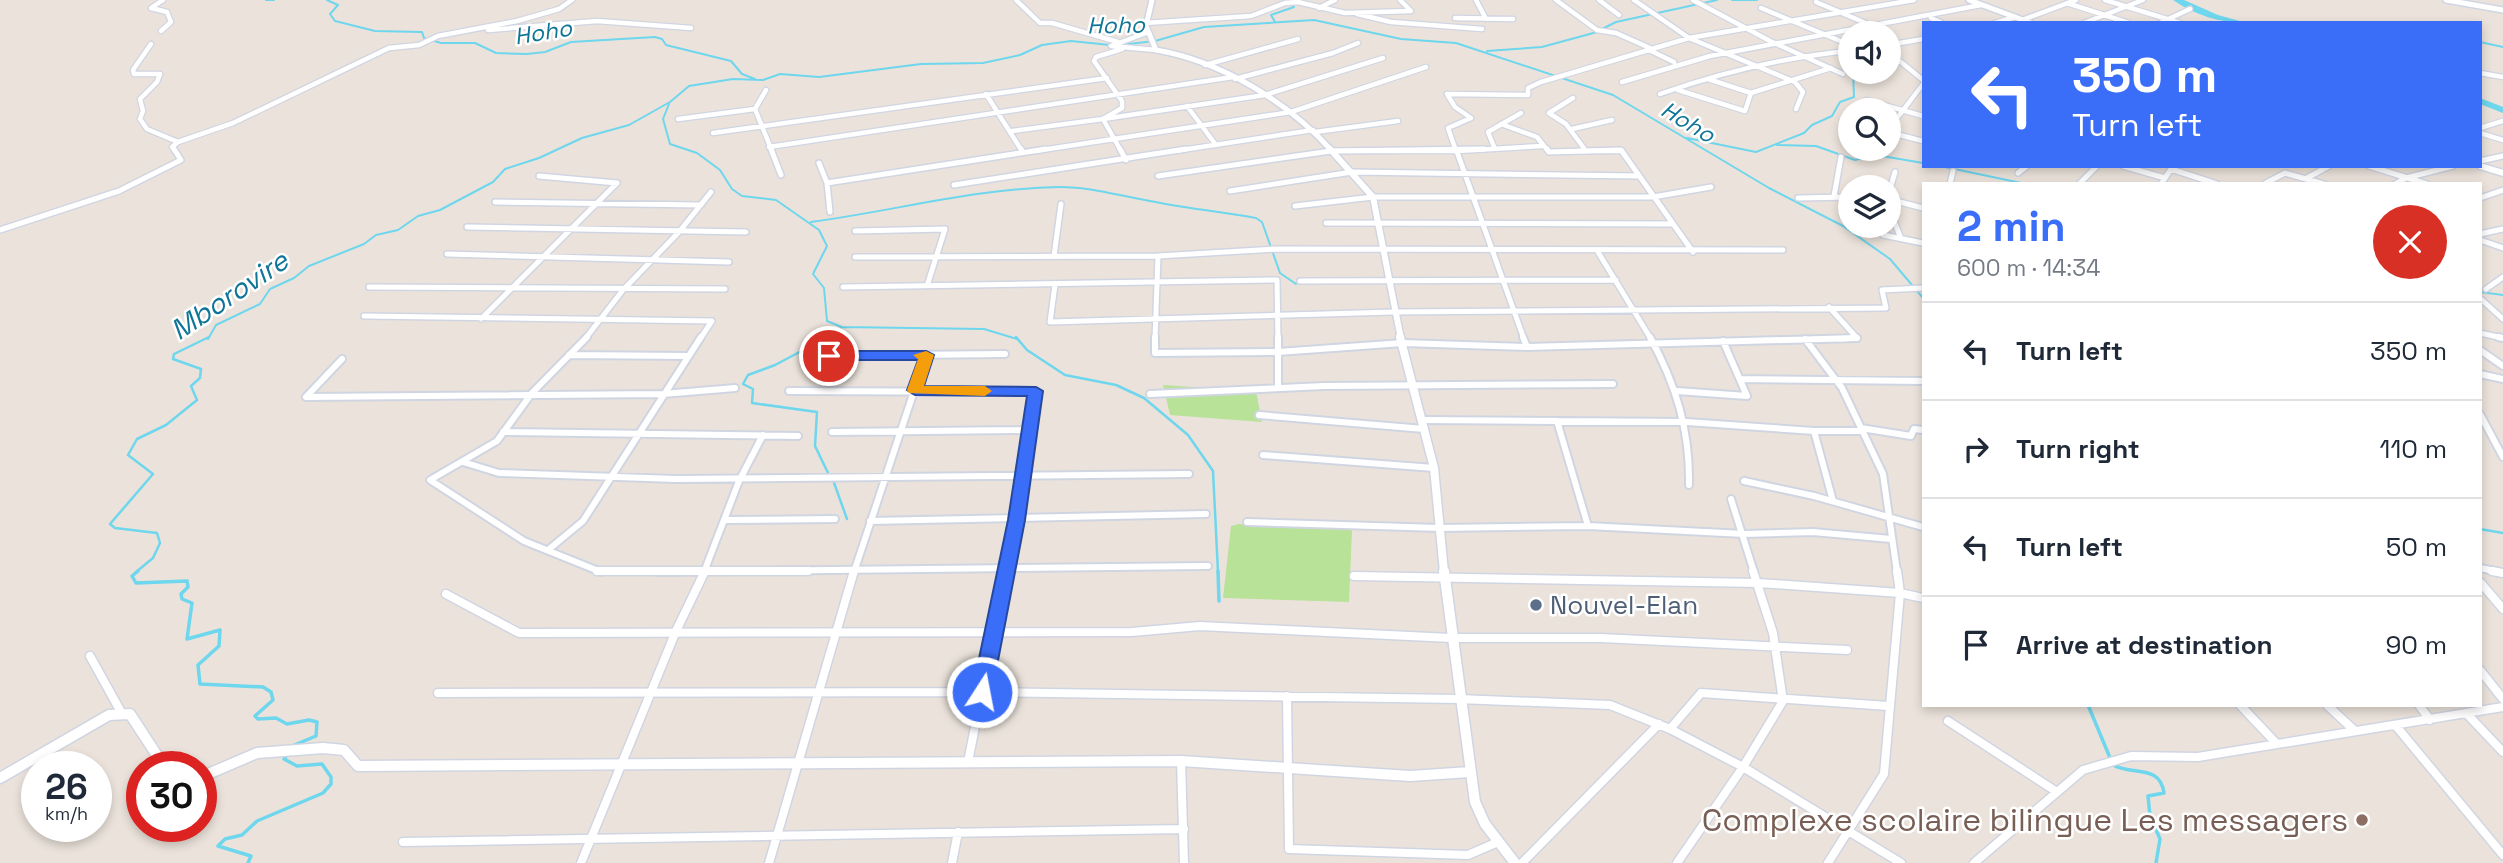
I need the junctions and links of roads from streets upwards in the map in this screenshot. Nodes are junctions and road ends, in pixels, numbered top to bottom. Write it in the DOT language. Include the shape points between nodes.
graph roads {
  1 [pos="163,0"];
  2 [pos="572,0"];
  3 [pos="1016,0"];
  4 [pos="1152,0"];
  5 [pos="1335,0"];
  6 [pos="1400,0"];
  7 [pos="1476,0"];
  8 [pos="1556,0"];
  9 [pos="1599,0"];
  10 [pos="1634,0"];
  11 [pos="1693,0"];
  12 [pos="1827,0"];
  13 [pos="1914,0"];
  14 [pos="1969,0"];
  15 [pos="2076,0"];
  16 [pos="2105,0"];
  17 [pos="2143,0"];
  18 [pos="2446,0"];
  19 [pos="2067,3"];
  20 [pos="1981,5"];
  21 [pos="2125,6"];
  22 [pos="1319,8"];
  23 [pos="1761,8"];
  24 [pos="2190,9"];
  25 [pos="2503,10"];
  26 [pos="1411,11"];
  27 [pos="1351,12"];
  28 [pos="1843,14"];
  29 [pos="1619,15"];
  30 [pos="2103,15"];
  31 [pos="2015,17"];
  32 [pos="1455,18"];
  33 [pos="1929,18"];
  34 [pos="1486,19"];
  35 [pos="1513,19"];
  36 [pos="2169,19"];
  37 [pos="2022,20"];
  38 [pos="1794,21"];
  39 [pos="1860,21"];
  40 [pos="1937,21"];
  41 [pos="2002,21"];
  42 [pos="2025,21"];
  43 [pos="2089,21"];
  44 [pos="2122,21"];
  45 [pos="2164,21"];
  46 [pos="2174,21"];
  47 [pos="1145,23"];
  48 [pos="1901,23"];
  49 [pos="1412,24"];
  50 [pos="1742,27"];
  51 [pos="691,28"];
  52 [pos="472,29"];
  53 [pos="1482,29"];
  54 [pos="161,31"];
  55 [pos="1838,34"];
  56 [pos="1828,36"];
  57 [pos="1689,38"];
  58 [pos="1297,39"];
  59 [pos="1922,39"];
  60 [pos="1838,40"];
  61 [pos="1118,41"];
  62 [pos="1151,41"];
  63 [pos="1770,41"];
  64 [pos="1358,43"];
  65 [pos="1901,43"];
  66 [pos="151,44"];
  67 [pos="1649,48"];
  68 [pos="1122,49"];
  69 [pos="1722,52"];
  70 [pos="1838,52"];
  71 [pos="1802,55"];
  72 [pos="1383,58"];
  73 [pos="1675,62"];
  74 [pos="1901,62"];
  75 [pos="1205,65"];
  76 [pos="1758,65"];
  77 [pos="1426,67"];
  78 [pos="1831,68"];
  79 [pos="1922,70"];
  80 [pos="1838,72"];
  81 [pos="2482,73"];
  82 [pos="1915,74"];
  83 [pos="2503,77"];
  84 [pos="1107,78"];
  85 [pos="1234,78"];
  86 [pos="1706,78"];
  87 [pos="1788,79"];
  88 [pos="1922,81"];
  89 [pos="1622,82"];
  90 [pos="1922,83"];
  91 [pos="766,90"];
  92 [pos="1677,90"];
  93 [pos="1751,93"];
  94 [pos="986,94"];
  95 [pos="1660,94"];
  96 [pos="1265,95"];
  97 [pos="1116,96"];
  98 [pos="1573,98"];
  99 [pos="1186,106"];
  100 [pos="755,109"];
  101 [pos="1796,109"];
  102 [pos="1902,110"];
  103 [pos="1291,111"];
  104 [pos="997,113"];
  105 [pos="1521,113"];
  106 [pos="1922,116"];
  107 [pos="678,119"];
  108 [pos="1103,119"];
  109 [pos="1612,120"];
  110 [pos="1398,121"];
  111 [pos="2503,121"];
  112 [pos="1501,124"];
  113 [pos="1202,126"];
  114 [pos="760,127"];
  115 [pos="1572,129"];
  116 [pos="2482,130"];
  117 [pos="1012,131"];
  118 [pos="1314,131"];
  119 [pos="2482,132"];
  120 [pos="713,133"];
  121 [pos="1901,135"];
  122 [pos="1115,138"];
  123 [pos="2503,140"];
  124 [pos="1922,141"];
  125 [pos="177,142"];
  126 [pos="1216,145"];
  127 [pos="1542,146"];
  128 [pos="768,147"];
  129 [pos="1495,149"];
  130 [pos="1331,151"];
  131 [pos="1457,151"];
  132 [pos="1586,151"];
  133 [pos="1023,152"];
  134 [pos="2503,156"];
  135 [pos="1126,160"];
  136 [pos="1841,161"];
  137 [pos="2482,161"];
  138 [pos="819,163"];
  139 [pos="2482,167"];
  140 [pos="2024,168"];
  141 [pos="2095,168"];
  142 [pos="2137,168"];
  143 [pos="2325,168"];
  144 [pos="2375,168"];
  145 [pos="2445,168"];
  146 [pos="1953,171"];
  147 [pos="1352,172"];
  148 [pos="1895,172"];
  149 [pos="2018,173"];
  150 [pos="2503,173"];
  151 [pos="1466,174"];
  152 [pos="781,175"];
  153 [pos="1894,175"];
  154 [pos="539,176"];
  155 [pos="1158,176"];
  156 [pos="1639,176"];
  157 [pos="2165,178"];
  158 [pos="2307,178"];
  159 [pos="2406,178"];
  160 [pos="1950,182"];
  161 [pos="2081,182"];
  162 [pos="2162,182"];
  163 [pos="2211,182"];
  164 [pos="2268,182"];
  165 [pos="2318,182"];
  166 [pos="2399,182"];
  167 [pos="2420,182"];
  168 [pos="827,184"];
  169 [pos="954,185"];
  170 [pos="1711,187"];
  171 [pos="2503,190"];
  172 [pos="1230,191"];
  173 [pos="711,192"];
  174 [pos="1835,195"];
  175 [pos="1838,195"];
  176 [pos="1373,197"];
  177 [pos="1653,197"];
  178 [pos="2482,197"];
  179 [pos="1475,198"];
  180 [pos="1798,198"];
  181 [pos="495,202"];
  182 [pos="1901,202"];
  183 [pos="597,204"];
  184 [pos="1061,204"];
  185 [pos="701,205"];
  186 [pos="1295,206"];
  187 [pos="1922,208"];
  188 [pos="830,212"];
  189 [pos="1326,223"];
  190 [pos="1379,223"];
  191 [pos="1484,224"];
  192 [pos="1673,224"];
  193 [pos="467,227"];
  194 [pos="2503,229"];
  195 [pos="0,230"];
  196 [pos="571,230"];
  197 [pos="855,231"];
  198 [pos="679,232"];
  199 [pos="746,232"];
  200 [pos="2482,234"];
  201 [pos="1901,237"];
  202 [pos="2482,241"];
  203 [pos="1922,243"];
  204 [pos="2503,248"];
  205 [pos="1384,249"];
  206 [pos="1783,250"];
  207 [pos="1494,251"];
  208 [pos="1598,252"];
  209 [pos="1693,252"];
  210 [pos="447,254"];
  211 [pos="939,256"];
  212 [pos="1054,256"];
  213 [pos="1158,256"];
  214 [pos="855,257"];
  215 [pos="543,258"];
  216 [pos="651,260"];
  217 [pos="729,261"];
  218 [pos="2503,277"];
  219 [pos="1503,278"];
  220 [pos="1389,279"];
  221 [pos="1616,279"];
  222 [pos="1300,281"];
  223 [pos="1055,285"];
  224 [pos="369,286"];
  225 [pos="927,286"];
  226 [pos="1155,286"];
  227 [pos="843,287"];
  228 [pos="513,288"];
  229 [pos="725,289"];
  230 [pos="1917,289"];
  231 [pos="2486,289"];
  232 [pos="623,290"];
  233 [pos="2482,300"];
  234 [pos="1829,307"];
  235 [pos="1633,309"];
  236 [pos="1513,310"];
  237 [pos="1394,312"];
  238 [pos="1277,315"];
  239 [pos="364,316"];
  240 [pos="1154,318"];
  241 [pos="481,319"];
  242 [pos="2503,319"];
  243 [pos="601,322"];
  244 [pos="2482,333"];
  245 [pos="2503,338"];
  246 [pos="1805,340"];
  247 [pos="1723,341"];
  248 [pos="1403,343"];
  249 [pos="1655,345"];
  250 [pos="1527,347"];
  251 [pos="2482,351"];
  252 [pos="1278,352"];
  253 [pos="1005,354"];
  254 [pos="569,355"];
  255 [pos="926,355"];
  256 [pos="688,356"];
  257 [pos="804,356"];
  258 [pos="342,359"];
  259 [pos="2503,366"];
  260 [pos="2482,374"];
  261 [pos="1834,378"];
  262 [pos="1740,379"];
  263 [pos="2503,379"];
  264 [pos="1922,381"];
  265 [pos="1413,382"];
  266 [pos="1613,384"];
  267 [pos="1278,385"];
  268 [pos="735,388"];
  269 [pos="915,390"];
  270 [pos="789,391"];
  271 [pos="1677,391"];
  272 [pos="532,393"];
  273 [pos="663,394"];
  274 [pos="1150,394"];
  275 [pos="1259,415"];
  276 [pos="2482,418"];
  277 [pos="1557,421"];
  278 [pos="1687,422"];
  279 [pos="1423,424"];
  280 [pos="1030,429"];
  281 [pos="1862,429"];
  282 [pos="1922,429"];
  283 [pos="1814,431"];
  284 [pos="503,432"];
  285 [pos="832,432"];
  286 [pos="900,432"];
  287 [pos="636,434"];
  288 [pos="763,435"];
  289 [pos="798,436"];
  290 [pos="1263,455"];
  291 [pos="2503,457"];
  292 [pos="464,461"];
  293 [pos="1434,468"];
  294 [pos="1189,474"];
  295 [pos="884,475"];
  296 [pos="1022,475"];
  297 [pos="608,478"];
  298 [pos="740,481"];
  299 [pos="1744,481"];
  300 [pos="1689,485"];
  301 [pos="1731,499"];
  302 [pos="1833,501"];
  303 [pos="1206,514"];
  304 [pos="1887,517"];
  305 [pos="835,519"];
  306 [pos="724,520"];
  307 [pos="1016,520"];
  308 [pos="870,521"];
  309 [pos="1247,522"];
  310 [pos="1588,526"];
  311 [pos="1922,527"];
  312 [pos="1439,528"];
  313 [pos="1744,534"];
  314 [pos="1891,539"];
  315 [pos="548,550"];
  316 [pos="1208,566"];
  317 [pos="1007,568"];
  318 [pos="2482,568"];
  319 [pos="855,571"];
  320 [pos="704,573"];
  321 [pos="2503,573"];
  322 [pos="1354,576"];
  323 [pos="1444,579"];
  324 [pos="1759,583"];
  325 [pos="2482,584"];
  326 [pos="1900,593"];
  327 [pos="446,594"];
  328 [pos="1922,598"];
  329 [pos="2503,609"];
  330 [pos="676,631"];
  331 [pos="838,632"];
  332 [pos="994,632"];
  333 [pos="1451,638"];
  334 [pos="1775,646"];
  335 [pos="1847,650"];
  336 [pos="90,656"];
  337 [pos="2482,673"];
  338 [pos="653,691"];
  339 [pos="818,692"];
  340 [pos="982,692"];
  341 [pos="438,694"];
  342 [pos="1287,696"];
  343 [pos="1460,699"];
  344 [pos="2503,699"];
  345 [pos="1783,701"];
  346 [pos="1888,706"];
  347 [pos="2242,707"];
  348 [pos="2329,707"];
  349 [pos="2420,707"];
  350 [pos="2503,707"];
  351 [pos="121,712"];
  352 [pos="2468,714"];
  353 [pos="2430,720"];
  354 [pos="1948,721"];
  355 [pos="1659,724"];
  356 [pos="2396,726"];
  357 [pos="1670,729"];
  358 [pos="2355,731"];
  359 [pos="2276,743"];
  360 [pos="154,751"];
  361 [pos="2503,752"];
  362 [pos="1181,761"];
  363 [pos="625,762"];
  364 [pos="968,762"];
  365 [pos="797,763"];
  366 [pos="1743,767"];
  367 [pos="1288,768"];
  368 [pos="217,770"];
  369 [pos="1470,772"];
  370 [pos="0,778"];
  371 [pos="2057,792"];
  372 [pos="1184,829"];
  373 [pos="1849,831"];
  374 [pos="958,832"];
  375 [pos="777,835"];
  376 [pos="593,837"];
  377 [pos="403,842"];
  378 [pos="1498,842"];
  379 [pos="2503,855"];
  380 [pos="581,863"];
  381 [pos="769,863"];
  382 [pos="951,863"];
  383 [pos="1184,863"];
  384 [pos="1516,863"];
  385 [pos="1522,863"];
  386 [pos="1677,863"];
  387 [pos="1828,863"];
  388 [pos="1901,863"];
  389 [pos="1974,863"];
  1 -- 54 [label="street" via="151,8 167,12 170,22"];
  2 -- 52 [label="street" via="551,12"];
  3 -- 61 [label="street" via="1040,23"];
  4 -- 47 [label="street"];
  5 -- 22 [label="street"];
  6 -- 26 [label="street"];
  7 -- 34 [label="street"];
  8 -- 67 [label="street" via="1599,31 1616,33"];
  9 -- 29 [label="street"];
  10 -- 57 [label="street"];
  11 -- 50 [label="street"];
  12 -- 28 [label="street" via="1816,2"];
  13 -- 28 [label="street"];
  14 -- 20 [label="street"];
  15 -- 19 [label="street"];
  16 -- 21 [label="street"];
  17 -- 21 [label="street"];
  18 -- 25 [label="street"];
  19 -- 30 [label="street"];
  19 -- 37 [label="street"];
  20 -- 31 [label="street"];
  20 -- 33 [label="street"];
  21 -- 30 [label="street"];
  21 -- 36 [label="street"];
  22 -- 27 [label="street"];
  22 -- 47 [label="street" via="1285,3 1251,16"];
  23 -- 38 [label="street"];
  24 -- 36 [label="street"];
  26 -- 27 [label="street"];
  26 -- 49 [label="street"];
  27 -- 49 [label="street"];
  28 -- 38 [label="street"];
  28 -- 39 [label="street"];
  30 -- 43 [label="street"];
  30 -- 44 [label="street"];
  31 -- 37 [label="street"];
  31 -- 41 [label="street"];
  32 -- 34 [label="street"];
  33 -- 40 [label="street"];
  33 -- 48 [label="street"];
  34 -- 35 [label="street"];
  36 -- 45 [label="street"];
  36 -- 46 [label="street"];
  37 -- 42 [label="street"];
  38 -- 50 [label="street"];
  38 -- 56 [label="street"];
  47 -- 62 [label="street"];
  49 -- 53 [label="street"];
  50 -- 57 [label="street"];
  50 -- 63 [label="street"];
  51 -- 52 [label="street" via="597,21"];
  52 -- 125 [label="street" via="424,44 389,48 233,123"];
  55 -- 56 [label="street"];
  56 -- 60 [label="street"];
  56 -- 63 [label="street"];
  57 -- 67 [label="street"];
  57 -- 69 [label="street"];
  58 -- 75 [label="street"];
  59 -- 65 [label="street"];
  61 -- 62 [label="street"];
  61 -- 68 [label="street" via="1111,45"];
  62 -- 68 [label="street"];
  62 -- 75 [label="street"];
  63 -- 69 [label="street"];
  63 -- 71 [label="street"];
  64 -- 85 [label="street"];
  66 -- 125 [label="street" via="133,70 134,74 160,74 140,99 140,119 147,129"];
  67 -- 73 [label="street"];
  67 -- 131 [label="street" via="1541,82 1528,88 1528,94 1447,94 1455,107 1471,118 1448,128"];
  68 -- 84 [label="street" via="1096,57 1094,61"];
  69 -- 73 [label="street"];
  69 -- 76 [label="street"];
  70 -- 71 [label="street"];
  71 -- 76 [label="street"];
  71 -- 78 [label="street"];
  72 -- 96 [label="street"];
  73 -- 89 [label="street"];
  74 -- 82 [label="street"];
  75 -- 85 [label="street"];
  76 -- 86 [label="street"];
  76 -- 87 [label="street"];
  77 -- 103 [label="street"];
  78 -- 80 [label="street"];
  78 -- 87 [label="street"];
  79 -- 82 [label="street"];
  81 -- 83 [label="street"];
  82 -- 88 [label="street"];
  84 -- 94 [label="street"];
  84 -- 97 [label="street"];
  85 -- 96 [label="street"];
  85 -- 97 [label="street"];
  86 -- 92 [label="street"];
  86 -- 93 [label="street"];
  87 -- 93 [label="street"];
  87 -- 101 [label="street" via="1803,92"];
  90 -- 102 [label="street"];
  91 -- 100 [label="street"];
  92 -- 93 [label="street" via="1745,111"];
  92 -- 95 [label="street"];
  94 -- 104 [label="street"];
  94 -- 114 [label="street"];
  96 -- 99 [label="street"];
  96 -- 103 [label="street"];
  97 -- 104 [label="street"];
  97 -- 108 [label="street" via="1122,108"];
  98 -- 115 [label="street" via="1549,113"];
  99 -- 108 [label="street"];
  99 -- 113 [label="street"];
  100 -- 107 [label="street"];
  100 -- 114 [label="street"];
  102 -- 106 [label="street"];
  103 -- 113 [label="street"];
  103 -- 118 [label="street"];
  104 -- 117 [label="street"];
  104 -- 128 [label="street"];
  105 -- 112 [label="street"];
  108 -- 117 [label="street"];
  108 -- 122 [label="street"];
  109 -- 115 [label="street"];
  110 -- 118 [label="street"];
  111 -- 116 [label="street"];
  112 -- 127 [label="street" via="1537,137"];
  112 -- 129 [label="street" via="1488,132"];
  113 -- 122 [label="street"];
  113 -- 126 [label="street"];
  114 -- 120 [label="street"];
  114 -- 128 [label="street"];
  115 -- 132 [label="street"];
  117 -- 133 [label="street"];
  118 -- 126 [label="street"];
  118 -- 130 [label="street"];
  119 -- 123 [label="street"];
  121 -- 124 [label="street"];
  122 -- 133 [label="street"];
  122 -- 135 [label="street"];
  125 -- 195 [label="street" via="172,147 181,160 177,163 118,191"];
  126 -- 135 [label="street"];
  127 -- 129 [label="street"];
  127 -- 132 [label="street" via="1549,152"];
  128 -- 152 [label="street"];
  129 -- 131 [label="street"];
  130 -- 131 [label="street"];
  130 -- 147 [label="street"];
  130 -- 155 [label="street"];
  131 -- 151 [label="street"];
  132 -- 156 [label="street" via="1621,150"];
  133 -- 168 [label="street"];
  134 -- 137 [label="street"];
  135 -- 169 [label="street"];
  136 -- 174 [label="street"];
  138 -- 168 [label="street"];
  139 -- 150 [label="street"];
  140 -- 149 [label="street"];
  141 -- 161 [label="street"];
  142 -- 157 [label="street"];
  143 -- 158 [label="street"];
  144 -- 159 [label="street"];
  145 -- 159 [label="street"];
  146 -- 160 [label="street"];
  147 -- 151 [label="street"];
  147 -- 172 [label="street"];
  147 -- 176 [label="street"];
  148 -- 153 [label="street"];
  151 -- 156 [label="street"];
  151 -- 179 [label="street"];
  154 -- 183 [label="street" via="617,183"];
  156 -- 177 [label="street"];
  157 -- 162 [label="street"];
  157 -- 163 [label="street" via="2171,169"];
  158 -- 164 [label="street" via="2285,173"];
  158 -- 165 [label="street"];
  159 -- 166 [label="street"];
  159 -- 167 [label="street"];
  168 -- 188 [label="street"];
  170 -- 177 [label="street"];
  171 -- 178 [label="street"];
  173 -- 185 [label="street"];
  174 -- 175 [label="street"];
  174 -- 180 [label="street"];
  176 -- 179 [label="street"];
  176 -- 186 [label="street"];
  176 -- 190 [label="street"];
  177 -- 179 [label="street"];
  177 -- 192 [label="street"];
  179 -- 191 [label="street"];
  181 -- 183 [label="street"];
  182 -- 187 [label="street"];
  183 -- 185 [label="street"];
  183 -- 196 [label="street"];
  184 -- 212 [label="street"];
  185 -- 198 [label="street"];
  189 -- 190 [label="street"];
  190 -- 191 [label="street"];
  190 -- 205 [label="street"];
  191 -- 192 [label="street"];
  191 -- 207 [label="street"];
  192 -- 209 [label="street"];
  193 -- 196 [label="street"];
  194 -- 200 [label="street"];
  196 -- 198 [label="street"];
  196 -- 215 [label="street"];
  197 -- 211 [label="street" via="945,229"];
  198 -- 199 [label="street"];
  198 -- 216 [label="street"];
  201 -- 203 [label="street"];
  202 -- 204 [label="street"];
  205 -- 207 [label="street"];
  205 -- 213 [label="street"];
  205 -- 220 [label="street"];
  206 -- 209 [label="street"];
  207 -- 208 [label="street"];
  207 -- 219 [label="street"];
  208 -- 209 [label="street"];
  208 -- 221 [label="street"];
  210 -- 215 [label="street"];
  211 -- 212 [label="street"];
  211 -- 214 [label="street"];
  211 -- 225 [label="street"];
  212 -- 213 [label="street"];
  213 -- 226 [label="street"];
  215 -- 216 [label="street"];
  215 -- 228 [label="street"];
  216 -- 217 [label="street"];
  216 -- 232 [label="street"];
  218 -- 231 [label="street"];
  219 -- 220 [label="street"];
  219 -- 221 [label="street"];
  219 -- 236 [label="street"];
  220 -- 222 [label="street"];
  220 -- 237 [label="street"];
  221 -- 235 [label="street"];
  223 -- 225 [label="street"];
  223 -- 226 [label="street"];
  223 -- 240 [label="street" via="1050,322"];
  224 -- 228 [label="street"];
  225 -- 227 [label="street"];
  226 -- 238 [label="street" via="1277,280"];
  226 -- 240 [label="street"];
  228 -- 232 [label="street"];
  228 -- 241 [label="street"];
  229 -- 232 [label="street"];
  230 -- 234 [label="street" via="1882,290 1886,308"];
  232 -- 243 [label="street"];
  233 -- 242 [label="street"];
  234 -- 235 [label="street"];
  234 -- 246 [label="street" via="1857,338"];
  235 -- 236 [label="street"];
  235 -- 249 [label="street"];
  236 -- 237 [label="street"];
  236 -- 250 [label="street"];
  237 -- 238 [label="street"];
  237 -- 248 [label="street"];
  238 -- 240 [label="street"];
  238 -- 252 [label="street"];
  239 -- 241 [label="street"];
  240 -- 252 [label="street" via="1155,353"];
  241 -- 243 [label="street"];
  243 -- 254 [label="street"];
  243 -- 256 [label="street" via="712,321"];
  244 -- 245 [label="street"];
  246 -- 247 [label="street"];
  246 -- 261 [label="street"];
  247 -- 249 [label="street"];
  247 -- 262 [label="street"];
  248 -- 250 [label="street"];
  248 -- 252 [label="street"];
  248 -- 265 [label="street"];
  249 -- 250 [label="street"];
  249 -- 271 [label="street"];
  251 -- 259 [label="street"];
  252 -- 267 [label="street"];
  253 -- 255 [label="street"];
  254 -- 256 [label="street"];
  254 -- 272 [label="street"];
  255 -- 257 [label="street"];
  255 -- 269 [label="street"];
  256 -- 273 [label="street"];
  258 -- 272 [label="street" via="306,397"];
  260 -- 263 [label="street"];
  261 -- 262 [label="street"];
  261 -- 264 [label="street"];
  261 -- 281 [label="street"];
  262 -- 271 [label="street" via="1747,396"];
  265 -- 266 [label="street"];
  265 -- 267 [label="street"];
  265 -- 279 [label="street"];
  267 -- 274 [label="street"];
  268 -- 273 [label="street"];
  269 -- 270 [label="street"];
  269 -- 280 [label="street" via="1036,391"];
  269 -- 286 [label="street"];
  271 -- 278 [label="street"];
  272 -- 273 [label="street"];
  272 -- 284 [label="street"];
  273 -- 287 [label="street"];
  275 -- 279 [label="street"];
  276 -- 291 [label="street"];
  277 -- 278 [label="street"];
  277 -- 279 [label="street"];
  277 -- 310 [label="street"];
  278 -- 283 [label="street"];
  278 -- 300 [label="street" via="1692,460"];
  279 -- 293 [label="street"];
  280 -- 286 [label="street"];
  280 -- 296 [label="street"];
  281 -- 282 [label="street" via="1911,436 1914,429"];
  281 -- 283 [label="street"];
  281 -- 304 [label="street" via="1883,474"];
  283 -- 302 [label="street"];
  284 -- 287 [label="street"];
  284 -- 292 [label="street"];
  285 -- 286 [label="street"];
  286 -- 295 [label="street"];
  287 -- 288 [label="street"];
  287 -- 297 [label="street"];
  288 -- 289 [label="street"];
  288 -- 298 [label="street"];
  290 -- 293 [label="street"];
  292 -- 297 [label="street" via="499,473"];
  292 -- 315 [label="street" via="430,480 524,541"];
  293 -- 312 [label="street"];
  294 -- 296 [label="street"];
  295 -- 296 [label="street"];
  295 -- 298 [label="street"];
  295 -- 308 [label="street"];
  296 -- 307 [label="street"];
  297 -- 298 [label="street"];
  297 -- 315 [label="street" via="583,521"];
  298 -- 306 [label="street"];
  299 -- 302 [label="street"];
  301 -- 313 [label="street"];
  302 -- 304 [label="street"];
  303 -- 307 [label="street"];
  304 -- 311 [label="street"];
  304 -- 314 [label="street"];
  305 -- 306 [label="street"];
  306 -- 320 [label="street"];
  307 -- 308 [label="street"];
  307 -- 317 [label="street"];
  308 -- 319 [label="street"];
  309 -- 312 [label="street"];
  310 -- 312 [label="street"];
  310 -- 313 [label="street"];
  312 -- 323 [label="street"];
  313 -- 314 [label="street"];
  313 -- 324 [label="street"];
  314 -- 326 [label="street"];
  315 -- 320 [label="street" via="603,573"];
  316 -- 317 [label="street"];
  317 -- 319 [label="street"];
  317 -- 332 [label="street"];
  318 -- 321 [label="street"];
  319 -- 320 [label="street"];
  319 -- 331 [label="street"];
  320 -- 330 [label="street"];
  322 -- 323 [label="street"];
  323 -- 324 [label="street"];
  323 -- 333 [label="street"];
  324 -- 326 [label="street"];
  324 -- 334 [label="street"];
  325 -- 329 [label="street"];
  326 -- 328 [label="street"];
  326 -- 346 [label="street"];
  327 -- 330 [label="street" via="519,633"];
  330 -- 331 [label="street"];
  330 -- 338 [label="street"];
  331 -- 332 [label="street"];
  331 -- 339 [label="street"];
  332 -- 333 [label="street" via="1132,632 1200,626"];
  332 -- 340 [label="street"];
  333 -- 334 [label="street" via="1601,638"];
  333 -- 343 [label="street"];
  334 -- 335 [label="street"];
  334 -- 345 [label="street"];
  336 -- 351 [label="street"];
  337 -- 344 [label="street"];
  338 -- 339 [label="street"];
  338 -- 341 [label="street"];
  338 -- 363 [label="street"];
  339 -- 340 [label="street"];
  339 -- 365 [label="street"];
  340 -- 342 [label="street"];
  340 -- 364 [label="street"];
  342 -- 343 [label="street"];
  342 -- 367 [label="street"];
  343 -- 355 [label="street" via="1610,705"];
  343 -- 369 [label="street"];
  345 -- 346 [label="street"];
  345 -- 357 [label="street" via="1701,693"];
  345 -- 366 [label="street"];
  346 -- 373 [label="street" via="1884,774"];
  347 -- 359 [label="street"];
  348 -- 358 [label="street"];
  349 -- 353 [label="street"];
  350 -- 352 [label="street"];
  351 -- 360 [label="street" via="130,713"];
  351 -- 370 [label="street"];
  352 -- 353 [label="street"];
  352 -- 361 [label="street"];
  353 -- 356 [label="street"];
  354 -- 371 [label="street"];
  355 -- 357 [label="street"];
  355 -- 385 [label="street"];
  356 -- 358 [label="street"];
  356 -- 379 [label="street"];
  357 -- 366 [label="street"];
  358 -- 359 [label="street"];
  359 -- 371 [label="street" via="2198,757 2130,756 2083,770"];
  362 -- 364 [label="street"];
  362 -- 367 [label="street"];
  362 -- 372 [label="street"];
  363 -- 365 [label="street"];
  363 -- 368 [label="street" via="358,766 344,750 323,748 257,753"];
  363 -- 376 [label="street"];
  364 -- 365 [label="street"];
  365 -- 375 [label="street"];
  366 -- 373 [label="street"];
  366 -- 386 [label="street"];
  367 -- 369 [label="street" via="1410,776"];
  367 -- 378 [label="street" via="1289,849 1468,855"];
  369 -- 378 [label="street" via="1475,802"];
  371 -- 389 [label="street"];
  372 -- 374 [label="street"];
  372 -- 383 [label="street"];
  373 -- 387 [label="street"];
  373 -- 388 [label="street"];
  374 -- 375 [label="street"];
  374 -- 382 [label="street"];
  375 -- 376 [label="street"];
  375 -- 381 [label="street"];
  376 -- 377 [label="street"];
  376 -- 380 [label="street"];
  378 -- 384 [label="street"];
}
